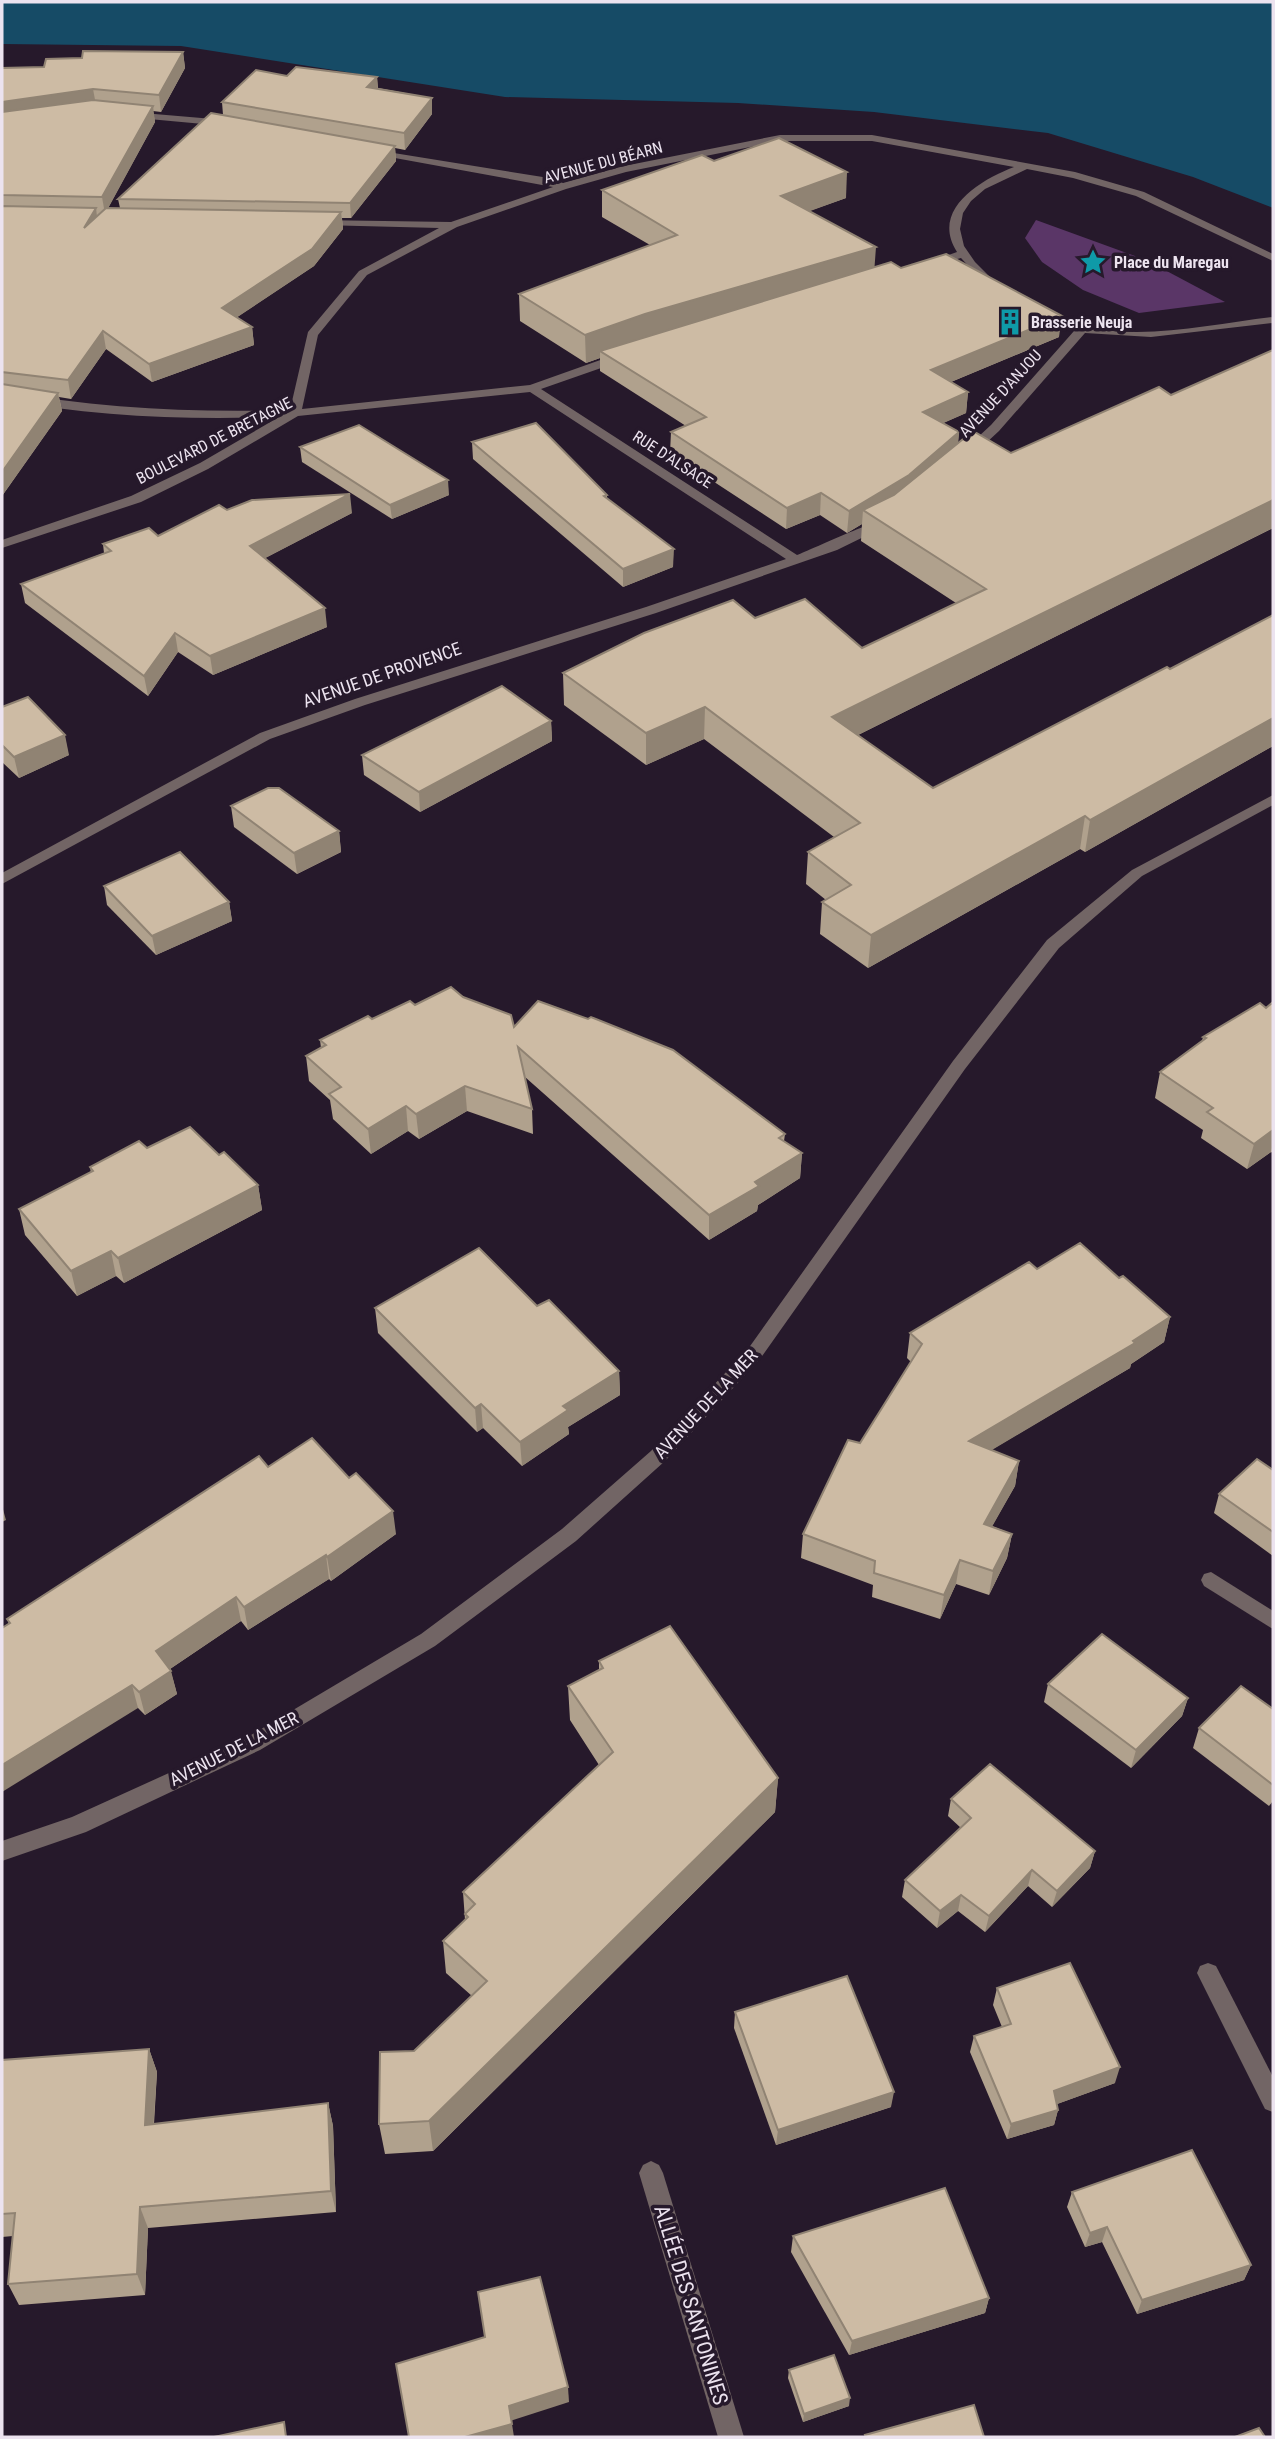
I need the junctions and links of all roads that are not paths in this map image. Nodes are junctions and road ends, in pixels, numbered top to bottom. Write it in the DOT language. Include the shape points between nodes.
graph roads {
  1 [pos="123,114"];
  2 [pos="244,126"];
  3 [pos="364,149"];
  4 [pos="1024,167"];
  5 [pos="562,187"];
  6 [pos="308,222"];
  7 [pos="453,225"];
  8 [pos="962,254"];
  9 [pos="1273,258"];
  10 [pos="922,266"];
  11 [pos="1000,290"];
  12 [pos="1027,304"];
  13 [pos="1273,320"];
  14 [pos="1082,329"];
  15 [pos="637,351"];
  16 [pos="531,388"];
  17 [pos="2,395"];
  18 [pos="295,413"];
  19 [pos="956,464"];
  20 [pos="895,513"];
  21 [pos="2,544"];
  22 [pos="795,559"];
  23 [pos="1273,799"];
  24 [pos="2,879"];
  25 [pos="1211,1580"];
  26 [pos="1273,1621"];
  27 [pos="2,1851"];
  28 [pos="1208,1973"];
  29 [pos="1273,2101"];
  30 [pos="651,2174"];
  31 [pos="731,2437"];
  1 -- 2 [label="street"];
  3 -- 5 [label="street"];
  4 -- 5 [label="street, AVENUE DU BÉARN" via="872,138 780,138 624,169"];
  4 -- 8 [label="street" via="985,184 955,217 952,231"];
  4 -- 9 [label="street, AVENUE DU BÉARN" via="1075,175 1140,194"];
  5 -- 7 [label="street, AVENUE DU BÉARN"];
  6 -- 7 [label="street"];
  7 -- 18 [label="street, AVENUE DU BÉARN" via="363,273 312,334"];
  8 -- 10 [label="street"];
  8 -- 11 [label="street"];
  12 -- 14 [label="street"];
  13 -- 14 [label="street" via="1141,333"];
  14 -- 19 [label="street, AVENUE D'ANJOU" via="995,428"];
  15 -- 16 [label="street, BOULEVARD DE BRETAGNE"];
  16 -- 18 [label="street, BOULEVARD DE BRETAGNE"];
  16 -- 22 [label="street, RUE D'ALSACE"];
  17 -- 18 [label="street" via="63,409 179,417"];
  18 -- 21 [label="street, BOULEVARD DE BRETAGNE" via="136,499"];
  20 -- 22 [label="street" via="832,547"];
  22 -- 24 [label="street, AVENUE DE PROVENCE" via="265,736"];
  23 -- 27 [label="street, AVENUE DE LA MER" via="1137,873 1053,944 959,1065 754,1354 658,1456 569,1535 428,1640 253,1744 78,1825"];
  25 -- 26 [label="street"];
  28 -- 29 [label="street"];
  30 -- 31 [label="street, ALLÉE DES SANTONINES"];
}
